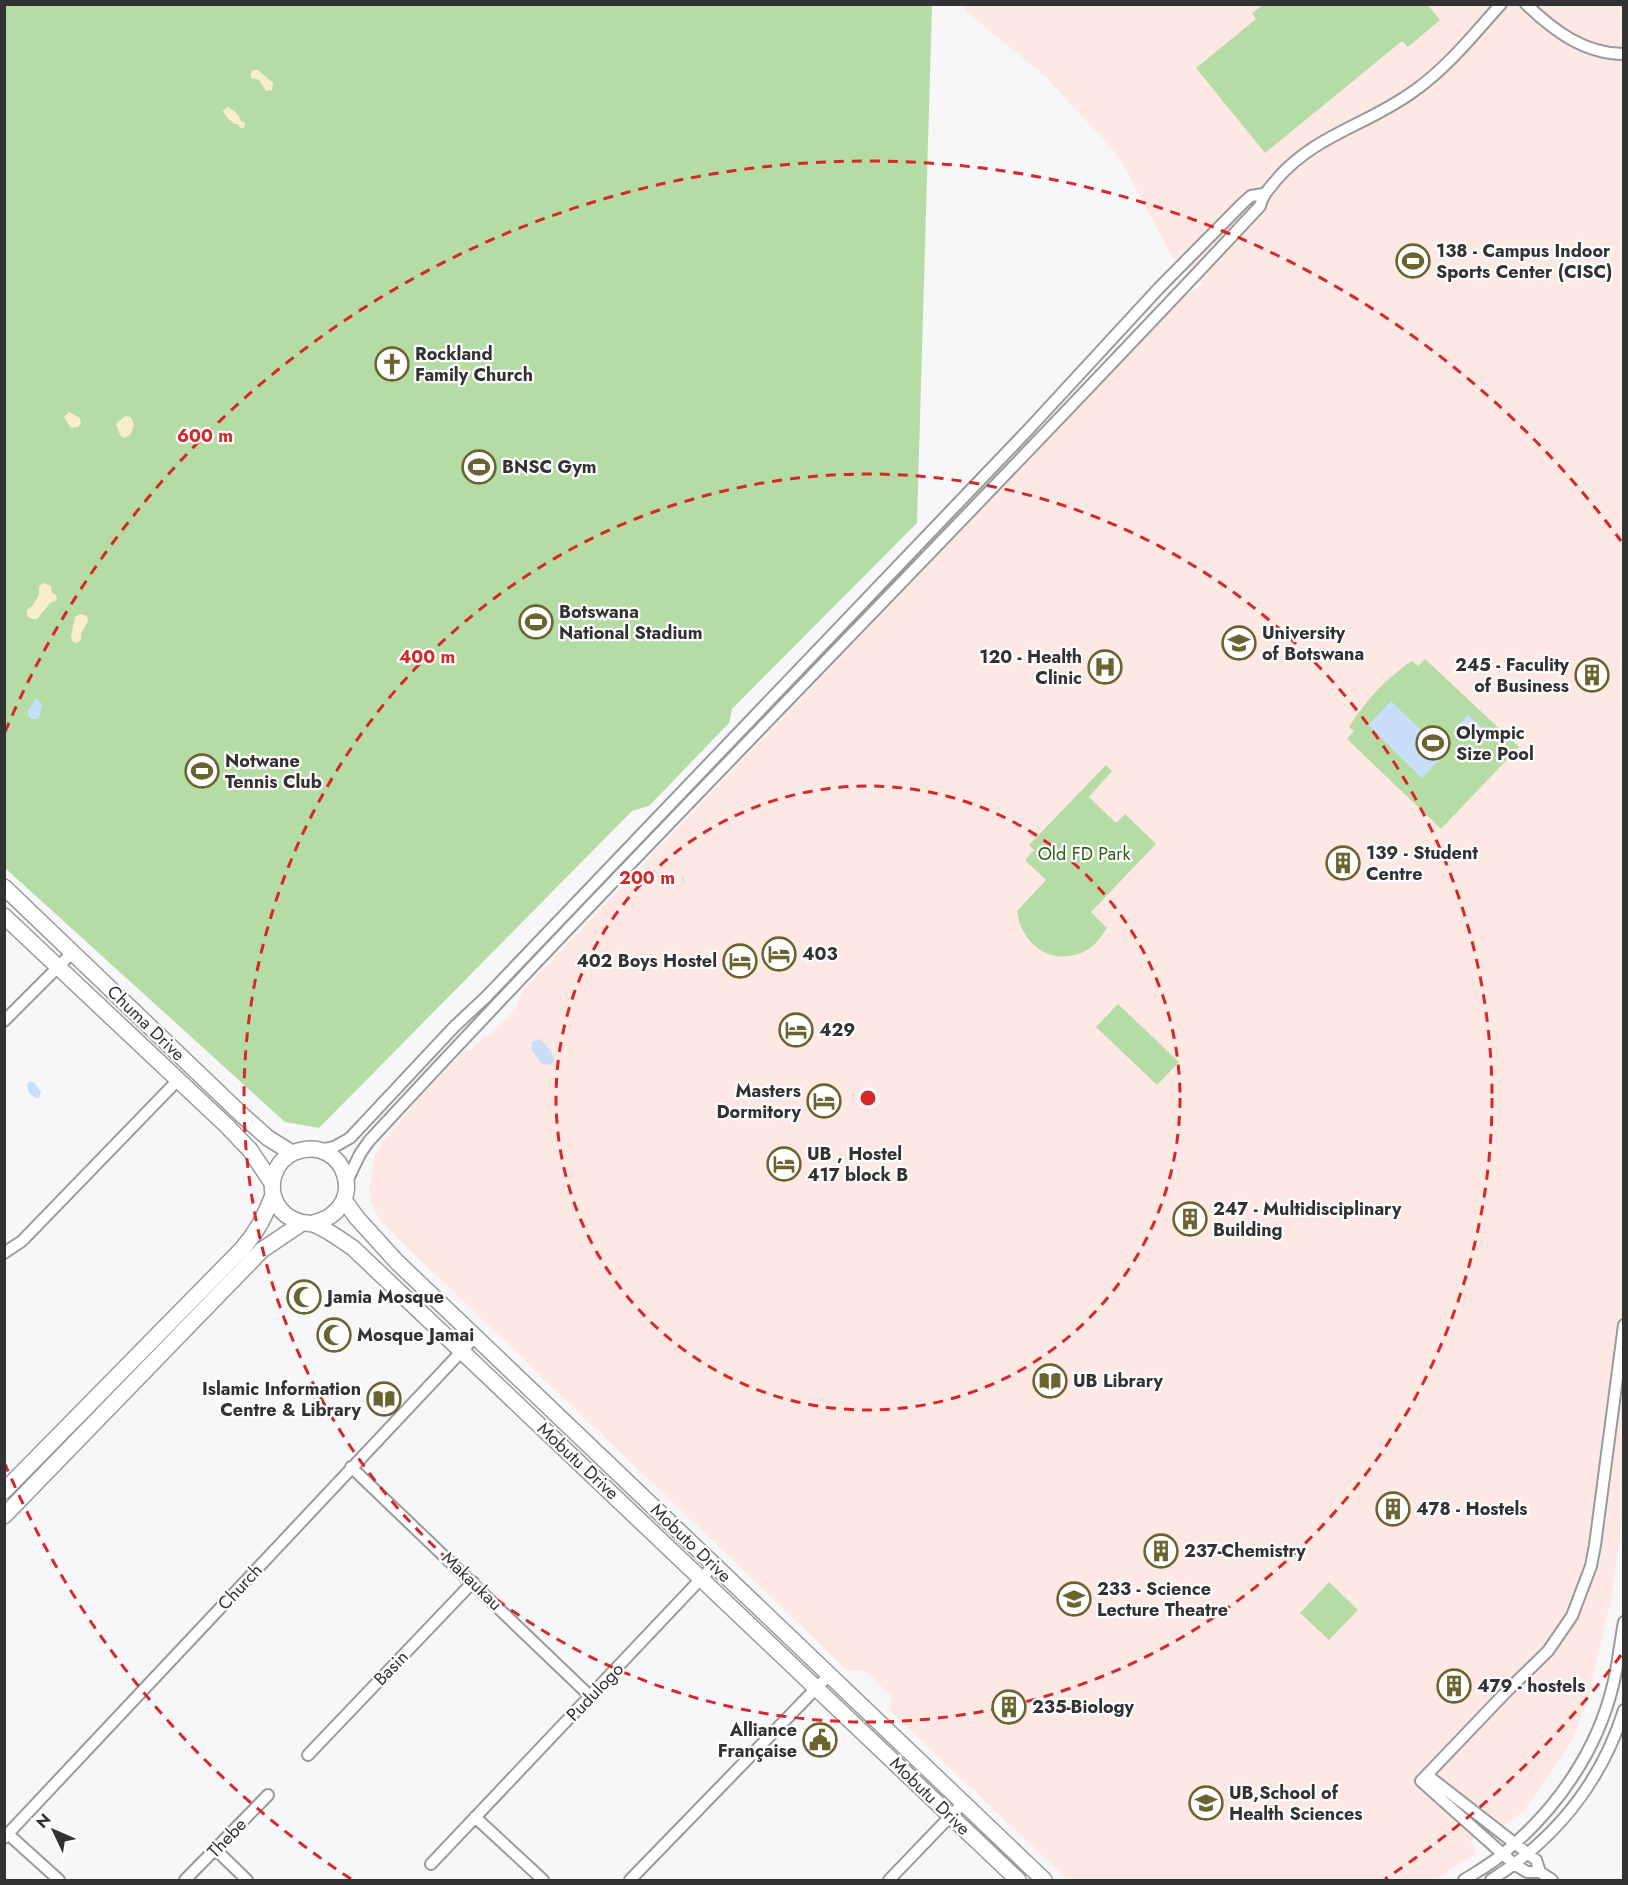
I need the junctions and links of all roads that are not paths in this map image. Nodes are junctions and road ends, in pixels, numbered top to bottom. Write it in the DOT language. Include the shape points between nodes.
graph roads {
  1 [pos="1501,4"];
  2 [pos="1526,4"];
  3 [pos="1623,54"];
  4 [pos="1263,194"];
  5 [pos="1159,288"];
  6 [pos="1171,299"];
  7 [pos="1028,430"];
  8 [pos="1038,441"];
  9 [pos="4,887"];
  10 [pos="4,916"];
  11 [pos="72,953"];
  12 [pos="59,967"];
  13 [pos="4,1021"];
  14 [pos="177,1081"];
  15 [pos="320,1150"];
  16 [pos="292,1153"];
  17 [pos="346,1181"];
  18 [pos="273,1189"];
  19 [pos="344,1200"];
  20 [pos="307,1223"];
  21 [pos="4,1253"];
  22 [pos="1623,1325"];
  23 [pos="475,1337"];
  24 [pos="462,1351"];
  25 [pos="351,1467"];
  26 [pos="4,1491"];
  27 [pos="5,1515"];
  28 [pos="714,1565"];
  29 [pos="702,1579"];
  30 [pos="473,1582"];
  31 [pos="1623,1622"];
  32 [pos="829,1675"];
  33 [pos="816,1687"];
  34 [pos="850,1695"];
  35 [pos="591,1697"];
  36 [pos="838,1708"];
  37 [pos="1623,1710"];
  38 [pos="308,1755"];
  39 [pos="1424,1778"];
  40 [pos="268,1795"];
  41 [pos="963,1803"];
  42 [pos="951,1815"];
  43 [pos="475,1817"];
  44 [pos="6,1836"];
  45 [pos="1515,1844"];
  46 [pos="216,1850"];
  47 [pos="1503,1854"];
  48 [pos="1527,1854"];
  49 [pos="431,1864"];
  50 [pos="1514,1864"];
  51 [pos="1540,1872"];
  52 [pos="59,1881"];
  53 [pos="185,1881"];
  54 [pos="247,1881"];
  55 [pos="543,1881"];
  56 [pos="630,1881"];
  57 [pos="889,1881"];
  58 [pos="1018,1881"];
  59 [pos="1044,1881"];
  60 [pos="1464,1881"];
  61 [pos="1491,1881"];
  62 [pos="1552,1881"];
  1 -- 4 [label="street" via="1429,80 1395,104 1308,149"];
  2 -- 3 [label="street" via="1570,40 1592,50"];
  4 -- 5 [label="street" via="1244,202"];
  4 -- 6 [label="street" via="1260,206"];
  5 -- 6 [label="street"];
  5 -- 7 [label="street"];
  6 -- 8 [label="street"];
  7 -- 8 [label="street"];
  7 -- 15 [label="street" via="350,1138"];
  8 -- 17 [label="street" via="465,1038 369,1142"];
  9 -- 11 [label="main road, Chuma Drive"];
  10 -- 12 [label="main road, Chuma Drive"];
  11 -- 12 [label="street"];
  11 -- 16 [label="main road, Chuma Drive" via="242,1115"];
  12 -- 13 [label="street"];
  12 -- 14 [label="main road, Chuma Drive"];
  14 -- 18 [label="main road, Chuma Drive" via="250,1150"];
  14 -- 21 [label="street" via="22,1241"];
  15 -- 16 [label="main road"];
  15 -- 17 [label="main road" via="338,1161"];
  16 -- 18 [label="main road" via="275,1171"];
  17 -- 19 [label="main road"];
  18 -- 20 [label="main road" via="283,1213"];
  18 -- 26 [label="main road" via="263,1221 242,1249"];
  19 -- 20 [label="main road" via="332,1216"];
  19 -- 23 [label="main road, Mobuto Drive" via="385,1249"];
  20 -- 24 [label="main road, Mobutu Drive" via="353,1248"];
  20 -- 27 [label="main road" via="262,1250"];
  22 -- 39 [label="street" via="1595,1545 1572,1616 1548,1651"];
  23 -- 24 [label="street, Church"];
  23 -- 28 [label="main road, Mobuto Drive"];
  24 -- 25 [label="street, Church"];
  24 -- 29 [label="main road, Mobutu Drive"];
  25 -- 30 [label="street, Makaukau"];
  25 -- 44 [label="street, Church"];
  28 -- 29 [label="street, Pudulogo"];
  28 -- 32 [label="main road, Mobuto Drive"];
  29 -- 33 [label="main road, Mobutu Drive"];
  29 -- 35 [label="street, Pudulogo"];
  30 -- 35 [label="street, Makaukau"];
  30 -- 38 [label="street, Basin"];
  31 -- 45 [label="street" via="1613,1685 1597,1736 1555,1802"];
  32 -- 33 [label="street"];
  32 -- 34 [label="main road, Mobuto Drive"];
  33 -- 36 [label="main road, Mobutu Drive"];
  33 -- 56 [label="street"];
  34 -- 36 [label="main road"];
  34 -- 41 [label="main road, Mobuto Drive"];
  35 -- 43 [label="street, Pudulogo"];
  36 -- 42 [label="main road, Mobutu Drive"];
  37 -- 48 [label="street" via="1615,1738 1589,1786 1554,1830"];
  39 -- 45 [label="street"];
  39 -- 47 [label="street"];
  40 -- 46 [label="street, Thebe"];
  41 -- 42 [label="street"];
  41 -- 59 [label="main road, Mobuto Drive"];
  42 -- 57 [label="street"];
  42 -- 58 [label="main road, Mobutu Drive"];
  43 -- 49 [label="street, Pudulogo"];
  43 -- 55 [label="street"];
  44 -- 52 [label="street"];
  45 -- 47 [label="street"];
  45 -- 48 [label="street"];
  46 -- 53 [label="street, Thebe"];
  46 -- 54 [label="street"];
  47 -- 50 [label="street"];
  47 -- 60 [label="street"];
  48 -- 50 [label="street"];
  48 -- 51 [label="street" via="1537,1861"];
  50 -- 51 [label="street" via="1527,1872"];
  50 -- 61 [label="street"];
  51 -- 62 [label="street"];
}
